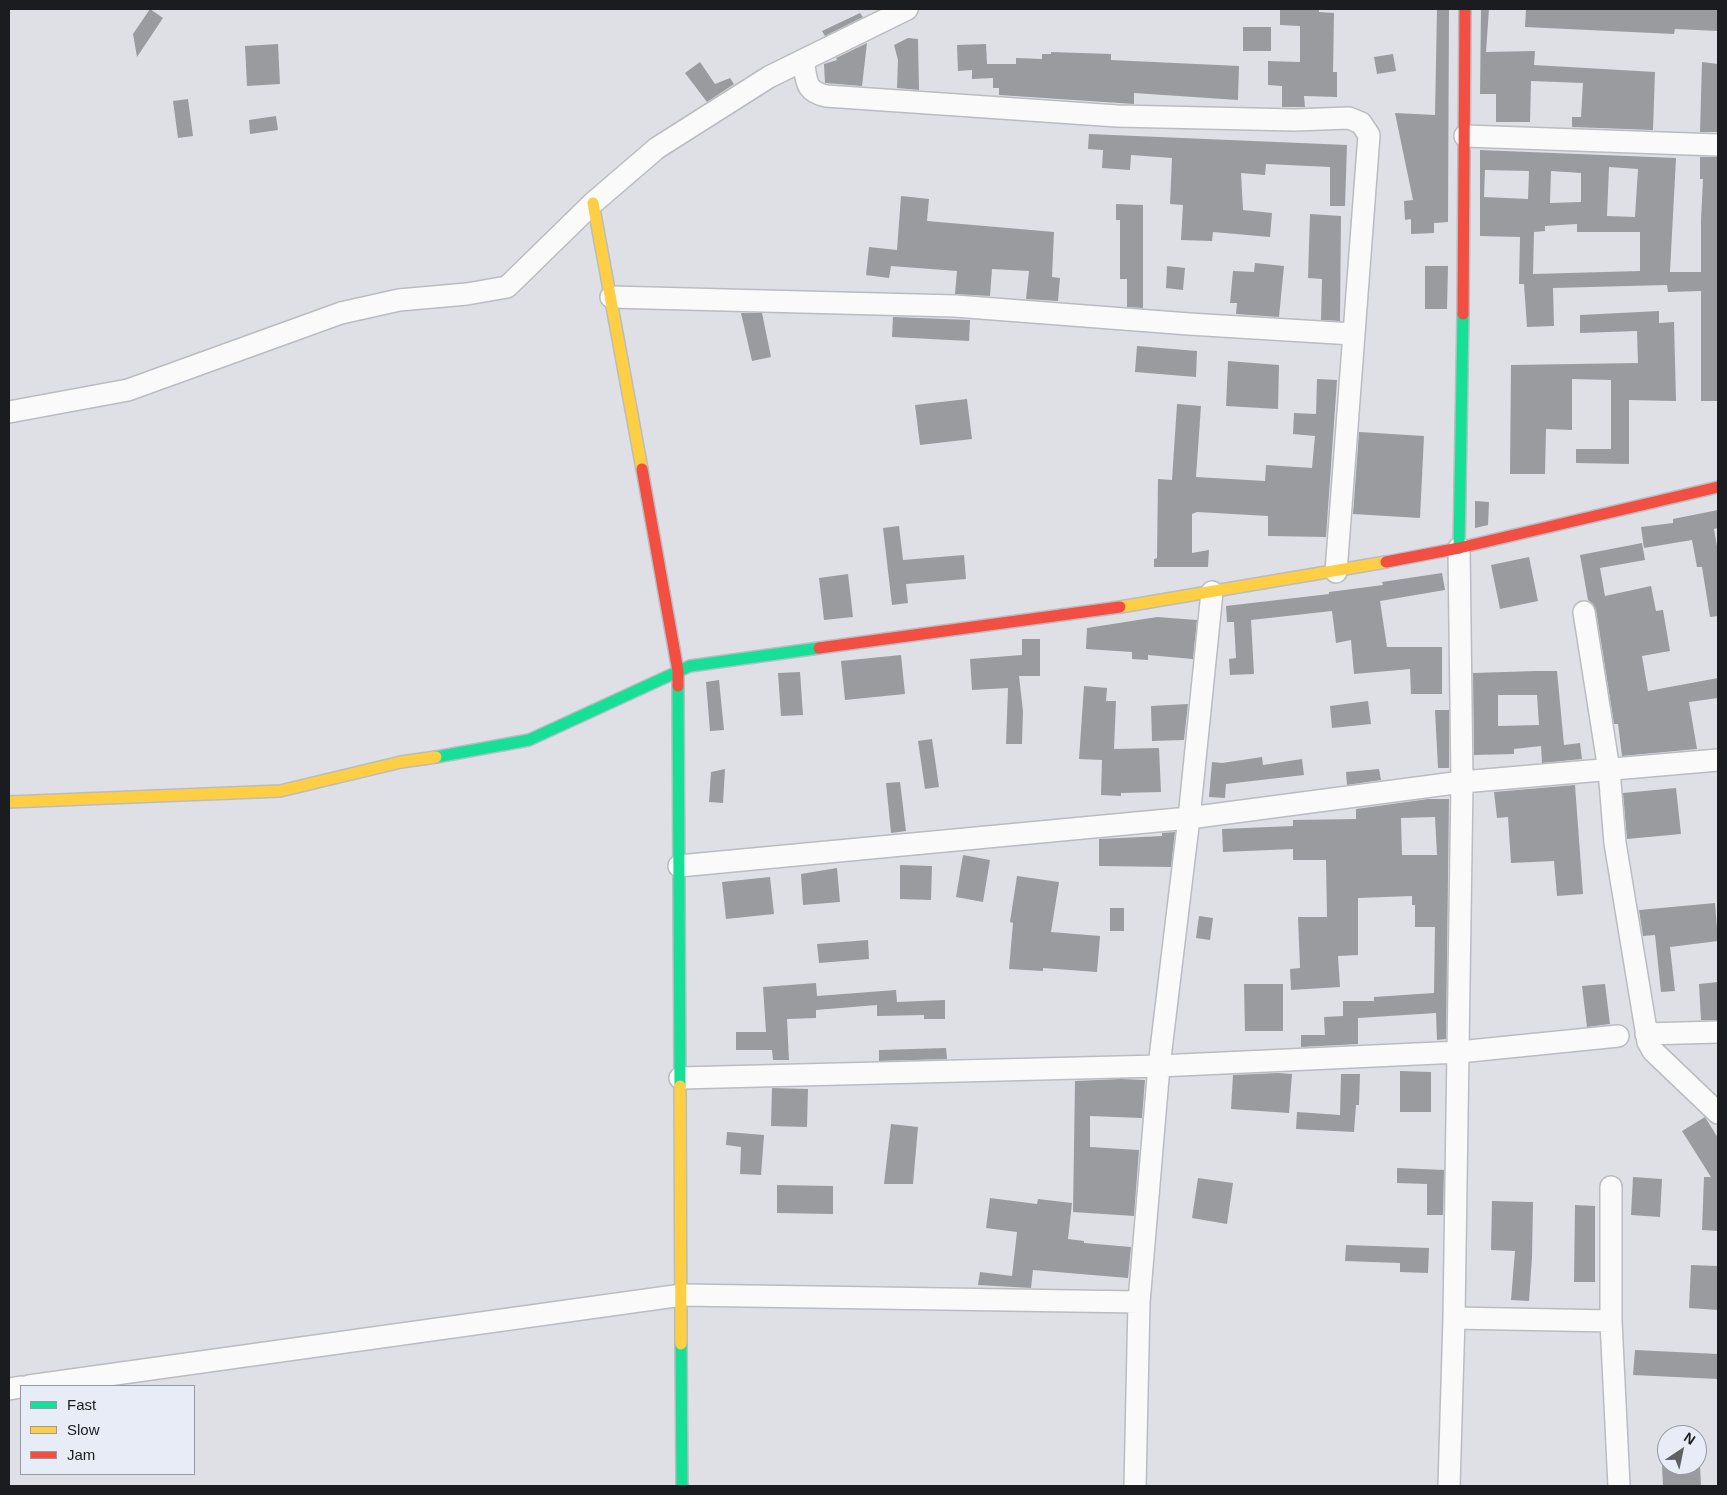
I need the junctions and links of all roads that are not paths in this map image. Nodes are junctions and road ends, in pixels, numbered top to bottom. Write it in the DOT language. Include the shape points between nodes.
graph roads {
  1 [pos="907,9"];
  2 [pos="1465,9"];
  3 [pos="803,60"];
  4 [pos="1465,136"];
  5 [pos="1718,144"];
  6 [pos="593,203"];
  7 [pos="611,297"];
  8 [pos="1353,334"];
  9 [pos="9,412"];
  10 [pos="1718,487"];
  11 [pos="1459,548"];
  12 [pos="1336,572"];
  13 [pos="1212,592"];
  14 [pos="1584,612"];
  15 [pos="678,671"];
  16 [pos="1718,760"];
  17 [pos="1608,770"];
  18 [pos="1462,782"];
  19 [pos="9,802"];
  20 [pos="1189,818"];
  21 [pos="679,866"];
  22 [pos="1718,1032"];
  23 [pos="1646,1034"];
  24 [pos="1618,1036"];
  25 [pos="1459,1052"];
  26 [pos="1159,1066"];
  27 [pos="680,1078"];
  28 [pos="1718,1113"];
  29 [pos="1611,1186"];
  30 [pos="682,1295"];
  31 [pos="1139,1302"];
  32 [pos="1454,1318"];
  33 [pos="1611,1320"];
  34 [pos="36,1385"];
  35 [pos="682,1486"];
  36 [pos="1135,1486"];
  37 [pos="1449,1486"];
  38 [pos="1619,1486"];
  1 -- 3 [label="street"];
  2 -- 4 [label="street"];
  3 -- 6 [label="street" via="769,76 657,148"];
  3 -- 8 [label="street" via="809,89 814,94 826,96 1117,116 1350,118 1361,123 1369,135"];
  4 -- 5 [label="street"];
  4 -- 11 [label="street"];
  6 -- 7 [label="street"];
  6 -- 9 [label="street" via="507,287 399,300 341,313 128,390"];
  7 -- 8 [label="street" via="955,306"];
  7 -- 15 [label="street"];
  8 -- 12 [label="street"];
  10 -- 11 [label="street"];
  11 -- 12 [label="street"];
  11 -- 18 [label="street"];
  12 -- 13 [label="street"];
  13 -- 15 [label="street" via="690,666"];
  13 -- 20 [label="street"];
  14 -- 17 [label="street"];
  15 -- 19 [label="street" via="529,740 401,762 280,792"];
  15 -- 21 [label="street"];
  16 -- 17 [label="street"];
  17 -- 18 [label="street"];
  17 -- 23 [label="street" via="1615,843"];
  18 -- 20 [label="street"];
  18 -- 25 [label="street"];
  20 -- 21 [label="street"];
  20 -- 26 [label="street"];
  21 -- 27 [label="street"];
  22 -- 23 [label="street"];
  23 -- 28 [label="street" via="1653,1051"];
  24 -- 25 [label="street"];
  25 -- 26 [label="street"];
  25 -- 32 [label="street"];
  26 -- 27 [label="street"];
  26 -- 31 [label="street"];
  27 -- 30 [label="street"];
  29 -- 33 [label="street"];
  30 -- 31 [label="street"];
  30 -- 34 [label="street"];
  30 -- 35 [label="street"];
  31 -- 36 [label="street"];
  32 -- 33 [label="street"];
  32 -- 37 [label="street"];
  33 -- 38 [label="street"];
}
